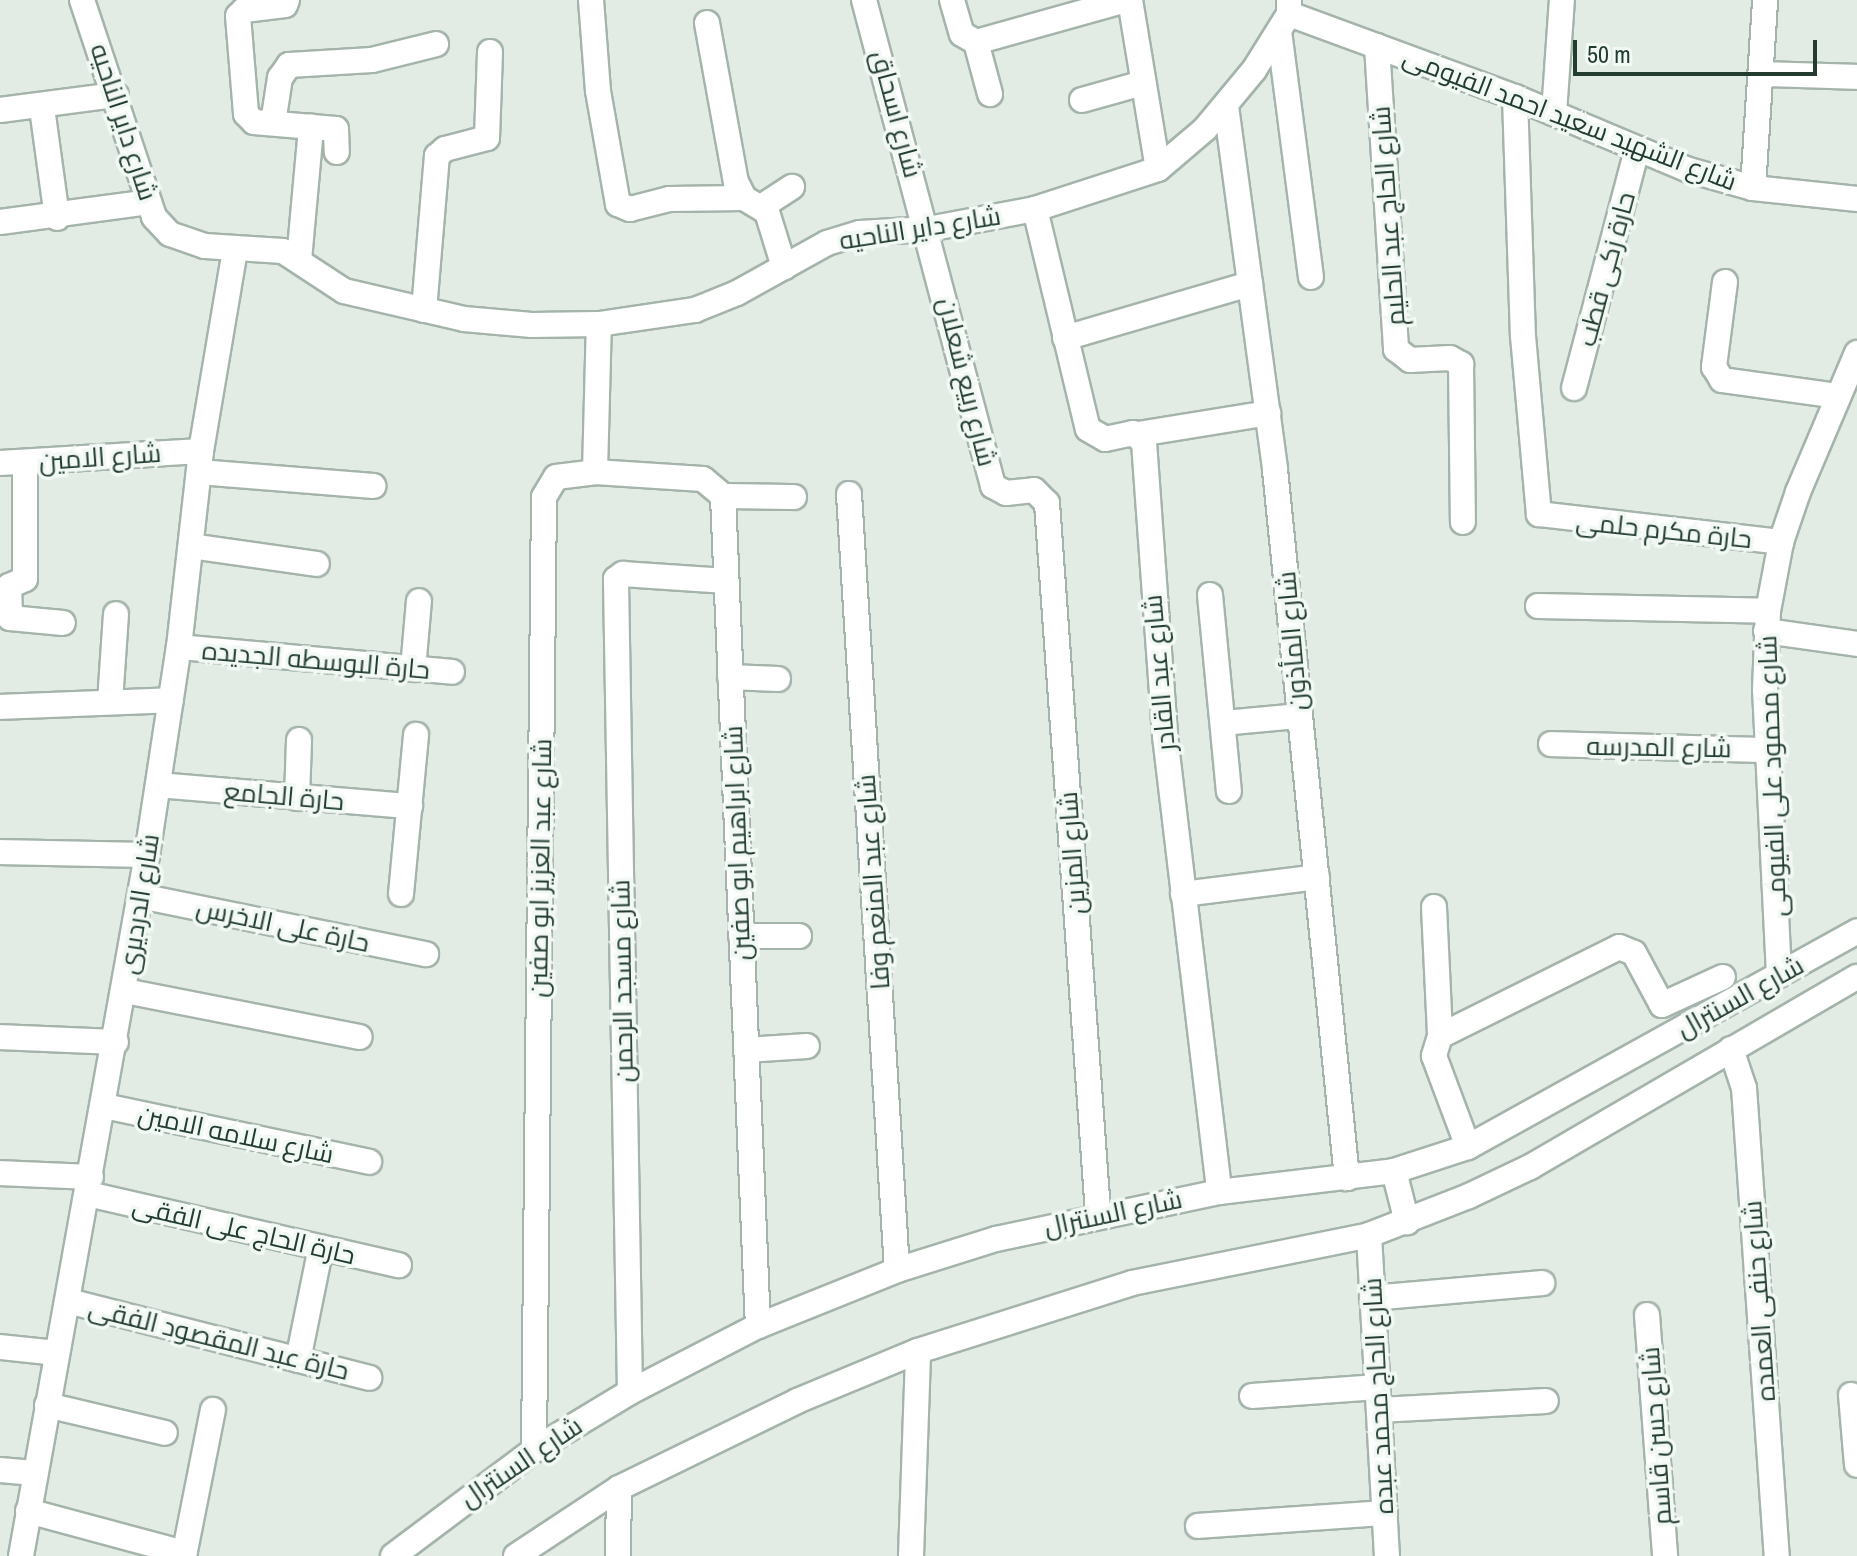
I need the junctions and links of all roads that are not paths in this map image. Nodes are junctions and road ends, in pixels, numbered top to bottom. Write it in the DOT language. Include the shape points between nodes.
graph roads {
  1 [pos="287,0"];
  2 [pos="591,0"];
  3 [pos="864,0"];
  4 [pos="952,0"];
  5 [pos="1128,0"];
  6 [pos="1562,0"];
  7 [pos="1765,0"];
  8 [pos="89,5"];
  9 [pos="1286,15"];
  10 [pos="707,23"];
  11 [pos="976,42"];
  12 [pos="436,44"];
  13 [pos="1377,46"];
  14 [pos="490,52"];
  15 [pos="1764,74"];
  16 [pos="1857,77"];
  17 [pos="1143,83"];
  18 [pos="990,94"];
  19 [pos="116,95"];
  20 [pos="1515,97"];
  21 [pos="1082,100"];
  22 [pos="1226,106"];
  23 [pos="42,108"];
  24 [pos="0,110"];
  25 [pos="1554,113"];
  26 [pos="273,123"];
  27 [pos="311,127"];
  28 [pos="1637,150"];
  29 [pos="337,152"];
  30 [pos="1158,169"];
  31 [pos="792,187"];
  32 [pos="1753,188"];
  33 [pos="1857,199"];
  34 [pos="149,202"];
  35 [pos="752,203"];
  36 [pos="1035,209"];
  37 [pos="57,218"];
  38 [pos="0,222"];
  39 [pos="928,229"];
  40 [pos="235,249"];
  41 [pos="299,260"];
  42 [pos="784,267"];
  43 [pos="1311,277"];
  44 [pos="1725,282"];
  45 [pos="1250,284"];
  46 [pos="424,310"];
  47 [pos="599,324"];
  48 [pos="1065,338"];
  49 [pos="1857,353"];
  50 [pos="1574,388"];
  51 [pos="1838,396"];
  52 [pos="1268,413"];
  53 [pos="1139,434"];
  54 [pos="200,461"];
  55 [pos="25,462"];
  56 [pos="0,463"];
  57 [pos="595,472"];
  58 [pos="373,486"];
  59 [pos="1041,493"];
  60 [pos="849,494"];
  61 [pos="723,496"];
  62 [pos="794,497"];
  63 [pos="1463,522"];
  64 [pos="1781,542"];
  65 [pos="191,546"];
  66 [pos="317,564"];
  67 [pos="726,581"];
  68 [pos="1210,595"];
  69 [pos="419,601"];
  70 [pos="1538,606"];
  71 [pos="116,614"];
  72 [pos="1767,621"];
  73 [pos="63,623"];
  74 [pos="1857,644"];
  75 [pos="179,647"];
  76 [pos="413,669"];
  77 [pos="452,672"];
  78 [pos="730,677"];
  79 [pos="778,679"];
  80 [pos="171,700"];
  81 [pos="110,702"];
  82 [pos="0,707"];
  83 [pos="1299,716"];
  84 [pos="1223,723"];
  85 [pos="416,735"];
  86 [pos="299,740"];
  87 [pos="1551,744"];
  88 [pos="1768,750"];
  89 [pos="158,785"];
  90 [pos="1229,791"];
  91 [pos="297,798"];
  92 [pos="410,806"];
  93 [pos="0,852"];
  94 [pos="147,855"];
  95 [pos="1317,877"];
  96 [pos="401,894"];
  97 [pos="1183,894"];
  98 [pos="140,896"];
  99 [pos="1434,907"];
  100 [pos="1857,931"];
  101 [pos="741,936"];
  102 [pos="799,936"];
  103 [pos="426,954"];
  104 [pos="1779,975"];
  105 [pos="1723,977"];
  106 [pos="1857,977"];
  107 [pos="125,991"];
  108 [pos="1440,1036"];
  109 [pos="0,1037"];
  110 [pos="360,1037"];
  111 [pos="116,1042"];
  112 [pos="807,1046"];
  113 [pos="1731,1049"];
  114 [pos="746,1050"];
  115 [pos="104,1106"];
  116 [pos="1468,1147"];
  117 [pos="369,1162"];
  118 [pos="1394,1171"];
  119 [pos="0,1173"];
  120 [pos="1347,1178"];
  121 [pos="89,1186"];
  122 [pos="1219,1192"];
  123 [pos="1098,1213"];
  124 [pos="1407,1222"];
  125 [pos="1369,1235"];
  126 [pos="321,1247"];
  127 [pos="399,1265"];
  128 [pos="897,1270"];
  129 [pos="1542,1283"];
  130 [pos="1372,1298"];
  131 [pos="68,1301"];
  132 [pos="1647,1315"];
  133 [pos="758,1326"];
  134 [pos="0,1347"];
  135 [pos="918,1351"];
  136 [pos="57,1353"];
  137 [pos="298,1360"];
  138 [pos="369,1378"];
  139 [pos="630,1392"];
  140 [pos="1851,1395"];
  141 [pos="1252,1396"];
  142 [pos="1378,1399"];
  143 [pos="1546,1401"];
  144 [pos="47,1405"];
  145 [pos="213,1410"];
  146 [pos="165,1433"];
  147 [pos="534,1450"];
  148 [pos="1857,1465"];
  149 [pos="0,1470"];
  150 [pos="34,1473"];
  151 [pos="619,1488"];
  152 [pos="28,1511"];
  153 [pos="1385,1513"];
  154 [pos="1198,1526"];
  155 [pos="14,1548"];
  156 [pos="184,1554"];
  157 [pos="393,1556"];
  158 [pos="516,1556"];
  159 [pos="618,1556"];
  160 [pos="911,1556"];
  161 [pos="1387,1556"];
  162 [pos="1665,1556"];
  163 [pos="1777,1556"];
  1 -- 26 [label="street" via="285,5 244,10 237,20 246,114 254,122"];
  2 -- 35 [label="street" via="598,91 618,204 630,209 669,199"];
  3 -- 39 [label="street, شارع اسحاق"];
  4 -- 11 [label="street" via="962,34"];
  5 -- 11 [label="street"];
  5 -- 17 [label="street"];
  6 -- 25 [label="street"];
  7 -- 15 [label="street"];
  8 -- 19 [label="street, شارع داير الناحيه"];
  9 -- 13 [label="street, شارع الشهيد سعيد احمد الفيومى"];
  9 -- 22 [label="street, شارع داير الناحيه"];
  9 -- 43 [label="street"];
  10 -- 35 [label="street" via="736,182"];
  11 -- 18 [label="street"];
  12 -- 26 [label="street" via="372,60 289,65 280,78"];
  13 -- 20 [label="street, شارع الشهيد سعيد احمد الفيومى"];
  13 -- 63 [label="street, شارع الحاج عبد الحليم" via="1396,349 1404,358 1450,358 1461,364"];
  14 -- 46 [label="street" via="487,138 437,156"];
  15 -- 16 [label="street"];
  15 -- 32 [label="street"];
  17 -- 21 [label="street"];
  17 -- 30 [label="street"];
  19 -- 23 [label="street"];
  19 -- 34 [label="street, شارع داير الناحيه"];
  20 -- 25 [label="street, شارع الشهيد سعيد احمد الفيومى"];
  20 -- 64 [label="street, حارة مكرم حلمى" via="1536,506 1548,518"];
  22 -- 30 [label="street, شارع داير الناحيه"];
  22 -- 45 [label="street, شارع المأذون"];
  23 -- 24 [label="street"];
  23 -- 37 [label="street"];
  25 -- 28 [label="street, شارع الشهيد سعيد احمد الفيومى"];
  26 -- 27 [label="street"];
  27 -- 29 [label="street" via="336,129"];
  27 -- 41 [label="street"];
  28 -- 32 [label="street, شارع الشهيد سعيد احمد الفيومى"];
  28 -- 50 [label="street, حارة زكى قطب"];
  30 -- 36 [label="street, شارع داير الناحيه"];
  31 -- 35 [label="street"];
  32 -- 33 [label="street, شارع الشهيد سعيد احمد الفيومى"];
  34 -- 37 [label="street"];
  34 -- 40 [label="street, شارع داير الناحيه" via="161,227 184,242"];
  35 -- 42 [label="street" via="767,212"];
  36 -- 39 [label="street, شارع داير الناحيه"];
  36 -- 48 [label="street"];
  37 -- 38 [label="street"];
  39 -- 42 [label="street, شارع داير الناحيه" via="860,233 827,243"];
  39 -- 59 [label="street, شارع ربيع شعلان" via="993,486 1006,493"];
  40 -- 41 [label="street, شارع داير الناحيه" via="263,248"];
  40 -- 54 [label="street, شارع الدرديرى"];
  41 -- 46 [label="street, شارع داير الناحيه" via="328,285"];
  42 -- 47 [label="street, شارع داير الناحيه" via="695,310"];
  44 -- 51 [label="street" via="1714,367 1722,380"];
  45 -- 48 [label="street"];
  45 -- 52 [label="street, شارع المأذون"];
  46 -- 47 [label="street, شارع داير الناحيه" via="532,325"];
  47 -- 57 [label="street"];
  48 -- 53 [label="street" via="1088,429 1105,439"];
  49 -- 51 [label="street, شارع محمود على الفيومى"];
  51 -- 64 [label="street, شارع محمود على الفيومى"];
  52 -- 53 [label="street"];
  52 -- 83 [label="street, شارع المأذون"];
  53 -- 97 [label="street, شارع عبد القادر" via="1145,449 1149,560"];
  54 -- 55 [label="street, شارع الامين"];
  54 -- 58 [label="street, شارع الامين"];
  54 -- 65 [label="street, شارع الدرديرى"];
  55 -- 56 [label="street, شارع الامين"];
  55 -- 73 [label="street" via="25,579 9,586 10,618"];
  57 -- 61 [label="street" via="703,479 719,487"];
  57 -- 147 [label="street, شارع عبد العزيز ابو صفين" via="556,477 544,497"];
  59 -- 123 [label="street, شارع المزين" via="1047,503"];
  60 -- 128 [label="street, شارع عبد المنعم وفا"];
  61 -- 62 [label="street"];
  61 -- 67 [label="street, شارع ابراهيم ابو صفين"];
  64 -- 72 [label="street, شارع محمود على الفيومى"];
  65 -- 66 [label="street"];
  65 -- 75 [label="street, شارع الدرديرى"];
  67 -- 78 [label="street, شارع ابراهيم ابو صفين"];
  67 -- 139 [label="street, شارع مسجد الرحمن" via="623,574 616,579"];
  68 -- 84 [label="street"];
  69 -- 76 [label="street"];
  70 -- 72 [label="street"];
  71 -- 81 [label="street"];
  72 -- 74 [label="street"];
  72 -- 88 [label="street, شارع محمود على الفيومى"];
  75 -- 76 [label="street, حارة البوسطه الجديده"];
  75 -- 80 [label="street, شارع الدرديرى"];
  76 -- 77 [label="street, حارة البوسطه الجديده"];
  78 -- 79 [label="street"];
  78 -- 101 [label="street, شارع ابراهيم ابو صفين"];
  80 -- 81 [label="street"];
  80 -- 89 [label="street, شارع الدرديرى"];
  81 -- 82 [label="street"];
  83 -- 84 [label="street"];
  83 -- 95 [label="street, شارع المأذون"];
  84 -- 90 [label="street"];
  85 -- 92 [label="street"];
  86 -- 91 [label="street"];
  87 -- 88 [label="street, شارع المدرسه"];
  88 -- 104 [label="street, شارع محمود على الفيومى"];
  89 -- 91 [label="street, حارة الجامع"];
  89 -- 94 [label="street, شارع الدرديرى"];
  91 -- 92 [label="street, حارة الجامع"];
  92 -- 96 [label="street"];
  93 -- 94 [label="street"];
  94 -- 98 [label="street, شارع الدرديرى"];
  95 -- 97 [label="street"];
  95 -- 120 [label="street, شارع المأذون"];
  97 -- 122 [label="street, شارع عبد القادر"];
  98 -- 103 [label="street, حارة على الاخرس"];
  98 -- 107 [label="street, شارع الدرديرى"];
  99 -- 108 [label="street"];
  100 -- 104 [label="street, شارع السنترال"];
  101 -- 102 [label="street"];
  101 -- 114 [label="street, شارع ابراهيم ابو صفين"];
  104 -- 116 [label="street, شارع السنترال"];
  105 -- 108 [label="street" via="1662,1005 1634,953 1623,946"];
  106 -- 113 [label="street, شارع السنترال"];
  107 -- 110 [label="street"];
  107 -- 111 [label="street, شارع الدرديرى"];
  108 -- 116 [label="street" via="1434,1056"];
  109 -- 111 [label="street"];
  111 -- 115 [label="street, شارع الدرديرى"];
  112 -- 114 [label="street"];
  113 -- 124 [label="street, شارع السنترال" via="1530,1167"];
  113 -- 163 [label="street, شارع حنفى العمده" via="1744,1088"];
  114 -- 133 [label="street, شارع ابراهيم ابو صفين"];
  115 -- 117 [label="street, شارع سلامه الامين"];
  115 -- 121 [label="street, شارع الدرديرى"];
  116 -- 118 [label="street, شارع السنترال"];
  118 -- 120 [label="street, شارع السنترال"];
  118 -- 124 [label="street"];
  119 -- 121 [label="street, حارة الحاج على الفقى"];
  120 -- 122 [label="street, شارع السنترال"];
  121 -- 126 [label="street, حارة الحاج على الفقى"];
  121 -- 131 [label="street, شارع الدرديرى"];
  122 -- 123 [label="street, شارع السنترال"];
  123 -- 128 [label="street, شارع السنترال"];
  124 -- 125 [label="street, شارع السنترال"];
  125 -- 130 [label="street, شارع الحاج محمد عبده"];
  125 -- 135 [label="street, شارع السنترال" via="1132,1283"];
  126 -- 127 [label="street, حارة الحاج على الفقى"];
  126 -- 137 [label="street"];
  128 -- 133 [label="street, شارع السنترال"];
  129 -- 130 [label="street"];
  130 -- 142 [label="street, شارع الحاج محمد عبده"];
  131 -- 136 [label="street, شارع الدرديرى"];
  131 -- 137 [label="street, حارة عبد المقصود الفقى"];
  132 -- 162 [label="street, شارع حسن قاسم"];
  133 -- 139 [label="street, شارع السنترال"];
  134 -- 136 [label="street"];
  135 -- 151 [label="street, شارع السنترال" via="797,1401"];
  135 -- 160 [label="street"];
  136 -- 144 [label="street, شارع الدرديرى"];
  137 -- 138 [label="street, حارة عبد المقصود الفقى"];
  139 -- 147 [label="street, شارع السنترال"];
  140 -- 148 [label="street"];
  141 -- 142 [label="street"];
  142 -- 143 [label="street"];
  142 -- 153 [label="street, شارع الحاج محمد عبده"];
  144 -- 146 [label="street"];
  144 -- 150 [label="street, شارع الدرديرى"];
  145 -- 156 [label="street"];
  147 -- 157 [label="street, شارع السنترال"];
  149 -- 150 [label="street"];
  150 -- 152 [label="street, شارع الدرديرى"];
  151 -- 158 [label="street, شارع السنترال"];
  151 -- 159 [label="street"];
  152 -- 155 [label="street, شارع الدرديرى"];
  152 -- 156 [label="street"];
  153 -- 154 [label="street"];
  153 -- 161 [label="street, شارع الحاج محمد عبده"];
}
